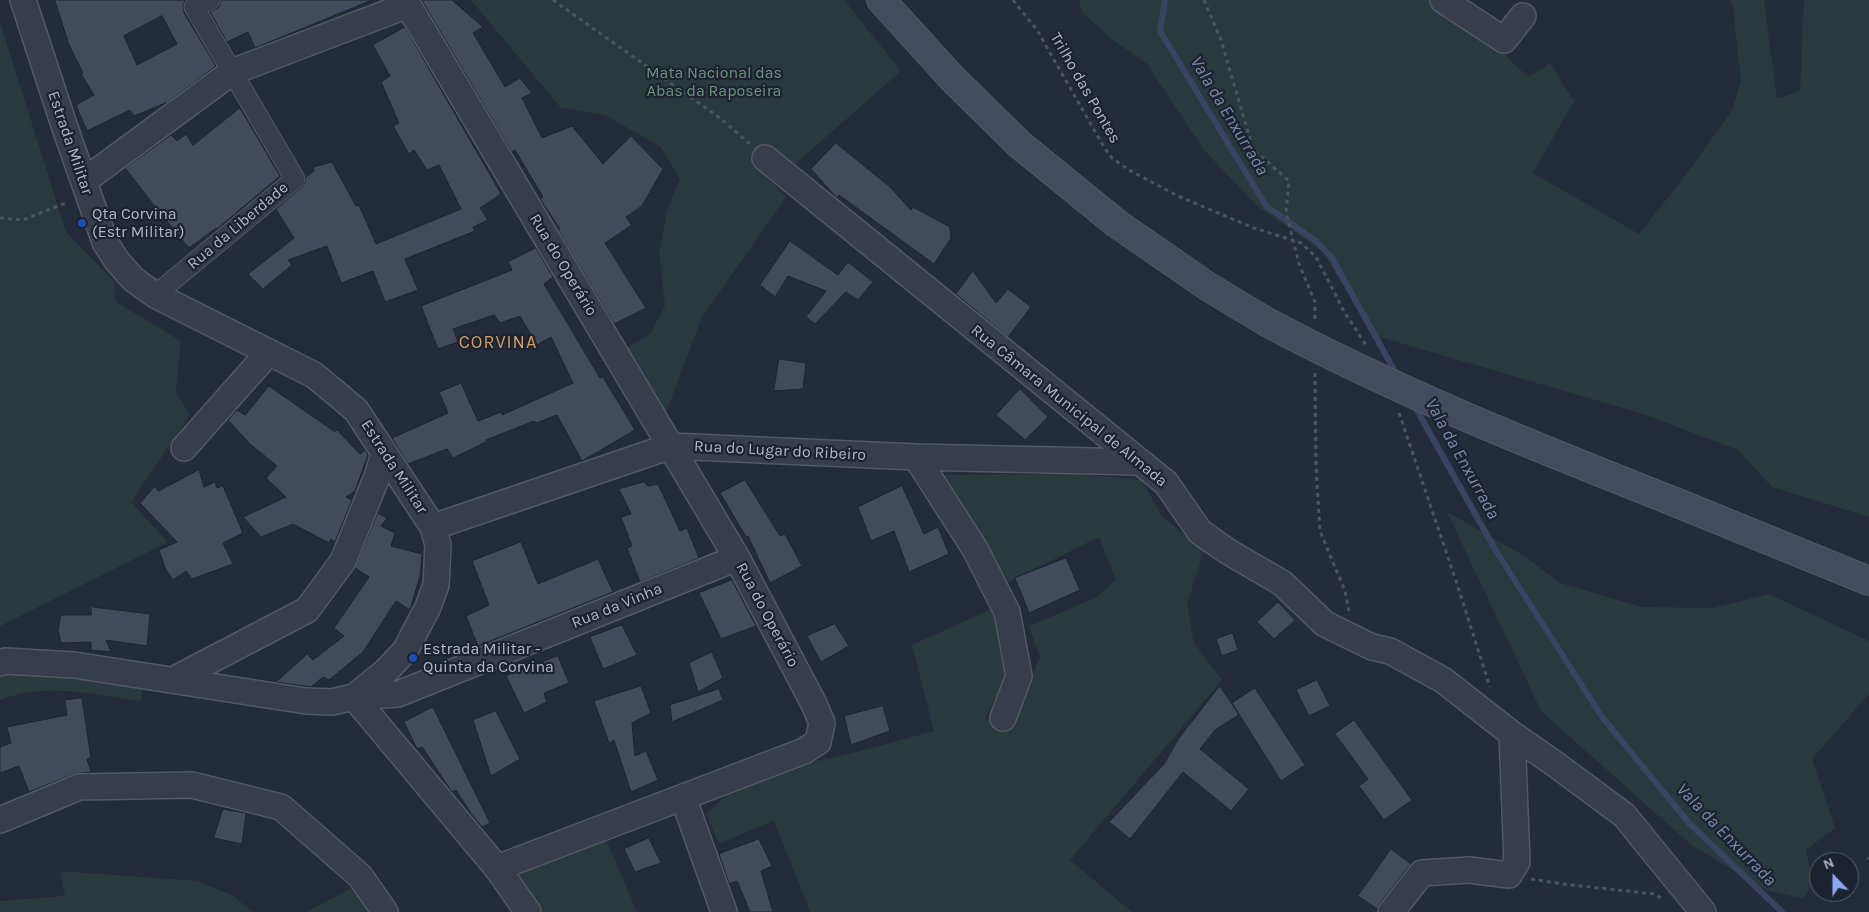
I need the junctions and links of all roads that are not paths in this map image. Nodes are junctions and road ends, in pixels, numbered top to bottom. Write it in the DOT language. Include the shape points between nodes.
graph roads {
  1 [pos="23,0"];
  2 [pos="210,0"];
  3 [pos="882,0"];
  4 [pos="1443,0"];
  5 [pos="401,4"];
  6 [pos="1523,16"];
  7 [pos="232,72"];
  8 [pos="766,158"];
  9 [pos="86,187"];
  10 [pos="155,295"];
  11 [pos="269,352"];
  12 [pos="671,446"];
  13 [pos="184,448"];
  14 [pos="384,453"];
  15 [pos="916,458"];
  16 [pos="1139,462"];
  17 [pos="433,527"];
  18 [pos="737,558"];
  19 [pos="1869,581"];
  20 [pos="0,663"];
  21 [pos="175,679"];
  22 [pos="354,697"];
  23 [pos="1003,718"];
  24 [pos="1512,734"];
  25 [pos="683,797"];
  26 [pos="0,820"];
  27 [pos="497,868"];
  28 [pos="385,912"];
  29 [pos="528,912"];
  30 [pos="724,912"];
  31 [pos="1391,912"];
  32 [pos="1703,912"];
  1 -- 9 [label="street, Estrada Militar"];
  2 -- 7 [label="street" via="194,7"];
  3 -- 19 [label="main road, bridge" via="951,78 1019,144 1116,223 1207,286 1265,321 1373,376 1505,434"];
  4 -- 6 [label="street" via="1504,40"];
  5 -- 7 [label="street"];
  5 -- 12 [label="street, Rua do Operário"];
  7 -- 9 [label="street"];
  7 -- 10 [label="street, Rua da Liberdade" via="295,179"];
  8 -- 16 [label="street, Rua Câmara Municipal de Almada"];
  9 -- 10 [label="street, Estrada Militar" via="105,242 117,261 133,279"];
  10 -- 11 [label="street, Estrada Militar"];
  11 -- 13 [label="street"];
  11 -- 14 [label="street, Estrada Militar" via="314,375 356,410"];
  12 -- 15 [label="street, Rua do Lugar do Ribeiro"];
  12 -- 17 [label="street, Rua do Lugar do Ribeiro"];
  12 -- 18 [label="street, Rua do Operário"];
  14 -- 17 [label="street, Estrada Militar"];
  14 -- 21 [label="street" via="343,561 307,610"];
  15 -- 16 [label="street, Rua do Lugar do Ribeiro"];
  15 -- 23 [label="street" via="975,548 1007,612 1019,676"];
  16 -- 24 [label="street, Rua Câmara Municipal de Almada" via="1166,483 1200,532 1282,584 1325,624 1363,643 1390,651 1443,680"];
  17 -- 22 [label="street, Estrada Militar" via="438,545 438,564 436,585 428,607 406,651"];
  18 -- 22 [label="street, Rua da Vinha" via="398,694"];
  18 -- 25 [label="street, Rua do Operário" via="814,704 822,723 818,742 804,751"];
  20 -- 21 [label="street, Estrada Militar" via="74,665"];
  21 -- 22 [label="street, Estrada Militar" via="306,701 332,702"];
  22 -- 27 [label="street"];
  24 -- 31 [label="street" via="1517,862 1509,875 1469,870 1422,873"];
  24 -- 32 [label="street, Rua Câmara Municipal de Almada" via="1624,815"];
  25 -- 27 [label="street, Rua do Operário"];
  25 -- 30 [label="street"];
  26 -- 28 [label="street" via="79,787 192,786 281,807 360,876"];
  27 -- 29 [label="street"];
}
